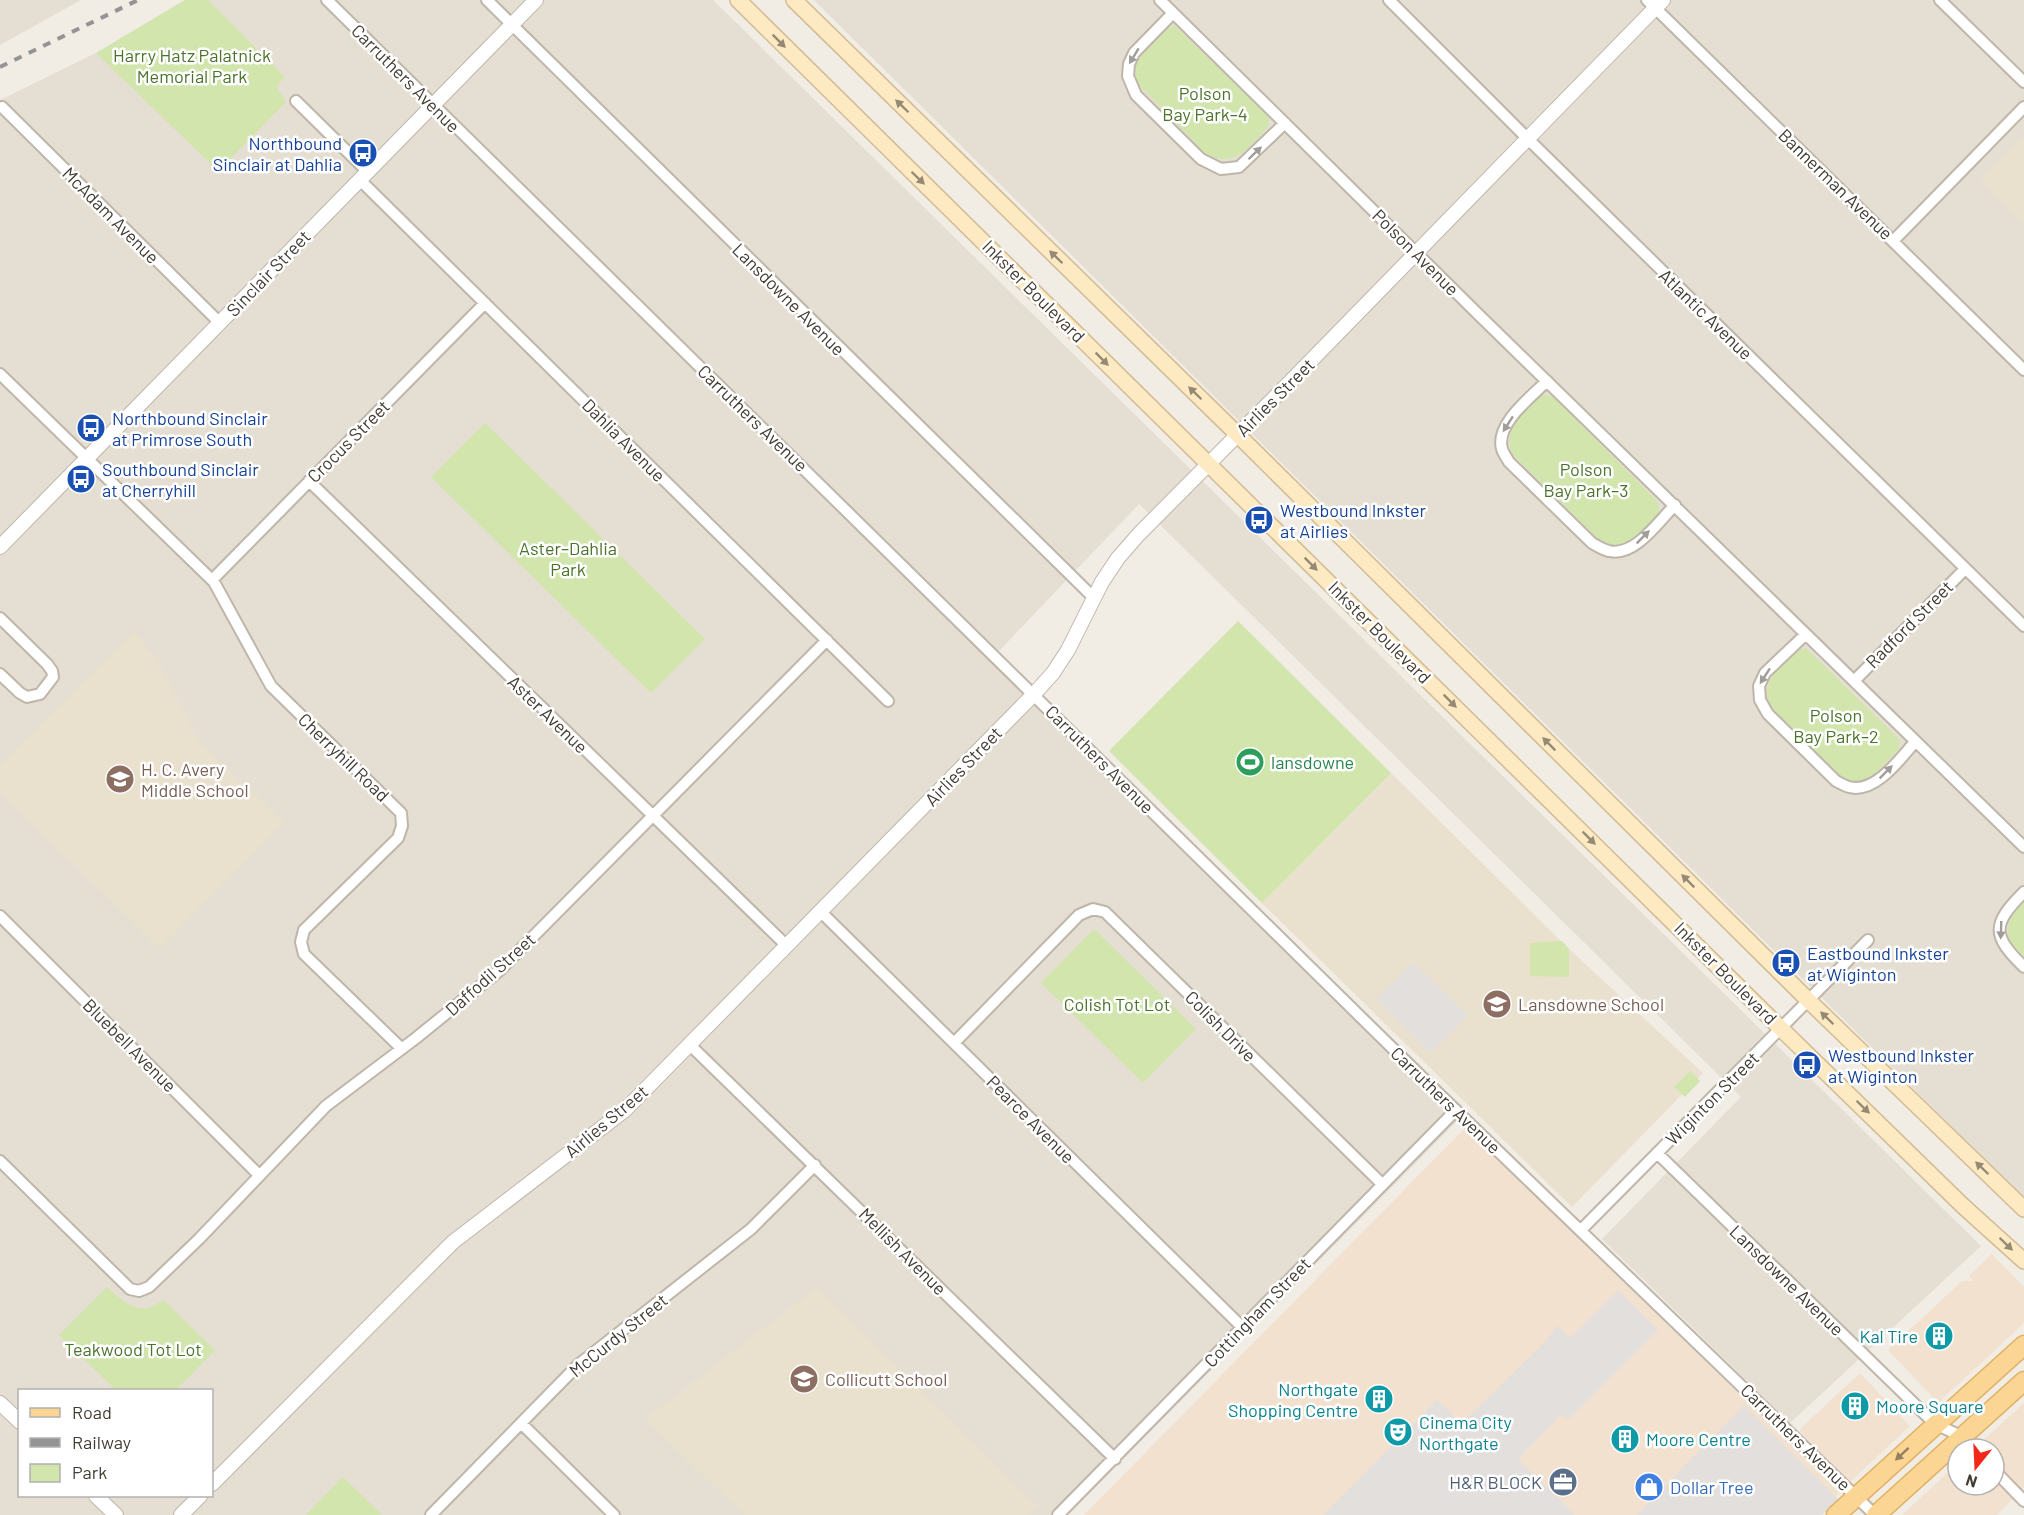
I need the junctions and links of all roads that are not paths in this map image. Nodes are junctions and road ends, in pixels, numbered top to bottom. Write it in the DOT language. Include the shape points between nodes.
graph roads {
  1 [pos="327,0"];
  2 [pos="487,0"];
  3 [pos="536,0"];
  4 [pos="738,0"];
  5 [pos="794,0"];
  6 [pos="1160,0"];
  7 [pos="1389,0"];
  8 [pos="1940,0"];
  9 [pos="1655,3"];
  10 [pos="1173,13"];
  11 [pos="512,25"];
  12 [pos="2024,82"];
  13 [pos="296,101"];
  14 [pos="434,105"];
  15 [pos="2,107"];
  16 [pos="2024,107"];
  17 [pos="1285,123"];
  18 [pos="1528,139"];
  19 [pos="364,176"];
  20 [pos="1893,240"];
  21 [pos="1417,252"];
  22 [pos="484,303"];
  23 [pos="220,322"];
  24 [pos="2024,370"];
  25 [pos="0,374"];
  26 [pos="1547,381"];
  27 [pos="1237,434"];
  28 [pos="87,459"];
  29 [pos="1210,464"];
  30 [pos="309,481"];
  31 [pos="1675,506"];
  32 [pos="0,547"];
  33 [pos="1965,568"];
  34 [pos="212,580"];
  35 [pos="1093,597"];
  36 [pos="0,618"];
  37 [pos="2024,626"];
  38 [pos="1806,634"];
  39 [pos="827,640"];
  40 [pos="0,674"];
  41 [pos="1854,681"];
  42 [pos="1034,694"];
  43 [pos="888,701"];
  44 [pos="1916,742"];
  45 [pos="652,816"];
  46 [pos="2024,847"];
  47 [pos="2024,892"];
  48 [pos="821,912"];
  49 [pos="0,916"];
  50 [pos="1868,940"];
  51 [pos="787,946"];
  52 [pos="2024,967"];
  53 [pos="1809,1000"];
  54 [pos="1781,1028"];
  55 [pos="954,1042"];
  56 [pos="689,1044"];
  57 [pos="401,1048"];
  58 [pos="1456,1110"];
  59 [pos="1657,1153"];
  60 [pos="0,1161"];
  61 [pos="816,1165"];
  62 [pos="259,1175"];
  63 [pos="1382,1184"];
  64 [pos="2024,1209"];
  65 [pos="1581,1230"];
  66 [pos="2024,1262"];
  67 [pos="1242,1327"];
  68 [pos="2024,1345"];
  69 [pos="2024,1380"];
  70 [pos="0,1403"];
  71 [pos="18,1420"];
  72 [pos="521,1423"];
  73 [pos="1935,1424"];
  74 [pos="1957,1437"];
  75 [pos="1972,1437"];
  76 [pos="1115,1459"];
  77 [pos="1946,1459"];
  78 [pos="2006,1482"];
  79 [pos="213,1483"];
  80 [pos="1857,1496"];
  81 [pos="97,1497"];
  82 [pos="199,1497"];
  83 [pos="2024,1501"];
  84 [pos="116,1515"];
  85 [pos="181,1515"];
  86 [pos="431,1515"];
  87 [pos="614,1515"];
  88 [pos="1058,1515"];
  89 [pos="1836,1515"];
  90 [pos="1875,1515"];
  1 -- 14 [label="street, Carruthers Avenue"];
  2 -- 11 [label="street, Lansdowne Avenue"];
  3 -- 11 [label="street, Sinclair Street"];
  4 -- 29 [label="main road, Inkster Boulevard, one-way"];
  27 -- 5 [label="main road, one-way"];
  6 -- 10 [label="street, Polson Avenue"];
  7 -- 18 [label="street, Atlantic Avenue"];
  8 -- 12 [label="street"];
  9 -- 18 [label="street, Airlies Street"];
  9 -- 20 [label="street, Bannerman Avenue"];
  10 -- 17 [label="street, Polson Avenue"];
  10 -- 17 [label="street, one-way" via="1134,53 1128,75 1136,95 1201,159 1213,167 1234,169"];
  11 -- 14 [label="street, Sinclair Street"];
  11 -- 35 [label="street, Lansdowne Avenue"];
  13 -- 19 [label="street, Dahlia Avenue"];
  14 -- 19 [label="street, Sinclair Street"];
  14 -- 42 [label="street, Carruthers Avenue"];
  15 -- 23 [label="street, McAdam Avenue"];
  16 -- 20 [label="street"];
  17 -- 21 [label="street, Polson Avenue"];
  18 -- 21 [label="street, Airlies Street"];
  18 -- 33 [label="street, Atlantic Avenue"];
  19 -- 22 [label="street, Dahlia Avenue"];
  19 -- 23 [label="street, Sinclair Street"];
  20 -- 24 [label="street, Bannerman Avenue"];
  21 -- 26 [label="street, Polson Avenue"];
  21 -- 27 [label="street, Airlies Street"];
  22 -- 30 [label="street, Crocus Street"];
  22 -- 39 [label="street, Dahlia Avenue"];
  23 -- 28 [label="street, Sinclair Street"];
  25 -- 28 [label="street, Cherryhill Road"];
  26 -- 31 [label="street, Polson Avenue"];
  26 -- 31 [label="street, one-way" via="1506,424 1502,449 1509,462 1592,543 1608,551 1633,548"];
  27 -- 29 [label="street, Airlies Street"];
  53 -- 27 [label="main road, one-way"];
  28 -- 32 [label="street, Sinclair Street"];
  28 -- 34 [label="street, Cherryhill Road"];
  29 -- 35 [label="street, Airlies Street" via="1132,542"];
  29 -- 54 [label="main road, Inkster Boulevard, one-way"];
  30 -- 34 [label="street, Crocus Street"];
  30 -- 45 [label="street, Aster Avenue"];
  31 -- 38 [label="street, Polson Avenue"];
  33 -- 37 [label="street, Atlantic Avenue"];
  33 -- 41 [label="street, Radford Street"];
  34 -- 57 [label="street, Cherryhill Road" via="271,686 401,813 398,838 304,930 301,942 304,954"];
  35 -- 42 [label="street, Airlies Street" via="1068,650"];
  36 -- 40 [label="street" via="47,664 53,677 40,694 27,697"];
  38 -- 41 [label="street, Polson Avenue"];
  38 -- 44 [label="street, one-way" via="1765,673 1759,686 1760,700 1768,714 1836,781 1850,787 1875,783"];
  39 -- 43 [label="street, Dahlia Avenue"];
  39 -- 45 [label="street, Daffodil Street"];
  41 -- 44 [label="street, Polson Avenue"];
  42 -- 48 [label="street, Airlies Street"];
  42 -- 58 [label="street, Carruthers Avenue"];
  44 -- 46 [label="street, Polson Avenue"];
  45 -- 51 [label="street, Aster Avenue"];
  45 -- 57 [label="street, Daffodil Street" via="500,970"];
  47 -- 52 [label="street, one-way" via="2006,910 2000,938"];
  48 -- 51 [label="street, Airlies Street"];
  48 -- 55 [label="street, Pearce Avenue"];
  49 -- 62 [label="street, Bluebell Avenue"];
  50 -- 53 [label="street, Wiginton Street"];
  51 -- 56 [label="street, Airlies Street"];
  53 -- 54 [label="street, Wiginton Street"];
  64 -- 53 [label="main road, one-way"];
  54 -- 59 [label="street, Wiginton Street"];
  54 -- 66 [label="main road, Inkster Boulevard, one-way"];
  55 -- 63 [label="street, Colish Drive" via="1079,915 1093,909 1105,912"];
  55 -- 67 [label="street, Pearce Avenue"];
  56 -- 61 [label="street, Mellish Avenue"];
  56 -- 79 [label="street, Airlies Street" via="625,1110 453,1242"];
  57 -- 62 [label="street, Daffodil Street" via="326,1106"];
  58 -- 63 [label="street, Cottingham Street"];
  58 -- 65 [label="street, Carruthers Avenue"];
  59 -- 65 [label="street, Wiginton Street"];
  59 -- 73 [label="street, Lansdowne Avenue"];
  60 -- 62 [label="street, Daffodil Street" via="124,1284 139,1291 149,1287 199,1239"];
  61 -- 72 [label="street, McCurdy Street" via="751,1229 578,1365"];
  61 -- 76 [label="street, Mellish Avenue"];
  63 -- 67 [label="street, Cottingham Street"];
  65 -- 80 [label="street, Carruthers Avenue"];
  67 -- 76 [label="street, Cottingham Street"];
  68 -- 73 [label="main road"];
  69 -- 75 [label="main road"];
  70 -- 71 [label="street"];
  72 -- 86 [label="street, McCurdy Street"];
  72 -- 87 [label="street"];
  73 -- 74 [label="street, Lansdowne Avenue"];
  73 -- 80 [label="main road, one-way"];
  76 -- 88 [label="street, Cottingham Street"];
  77 -- 90 [label="main road"];
  78 -- 83 [label="street"];
  80 -- 89 [label="main road"];
  80 -- 90 [label="street, Carruthers Avenue"];
  81 -- 84 [label="street"];
  82 -- 85 [label="street"];
}
